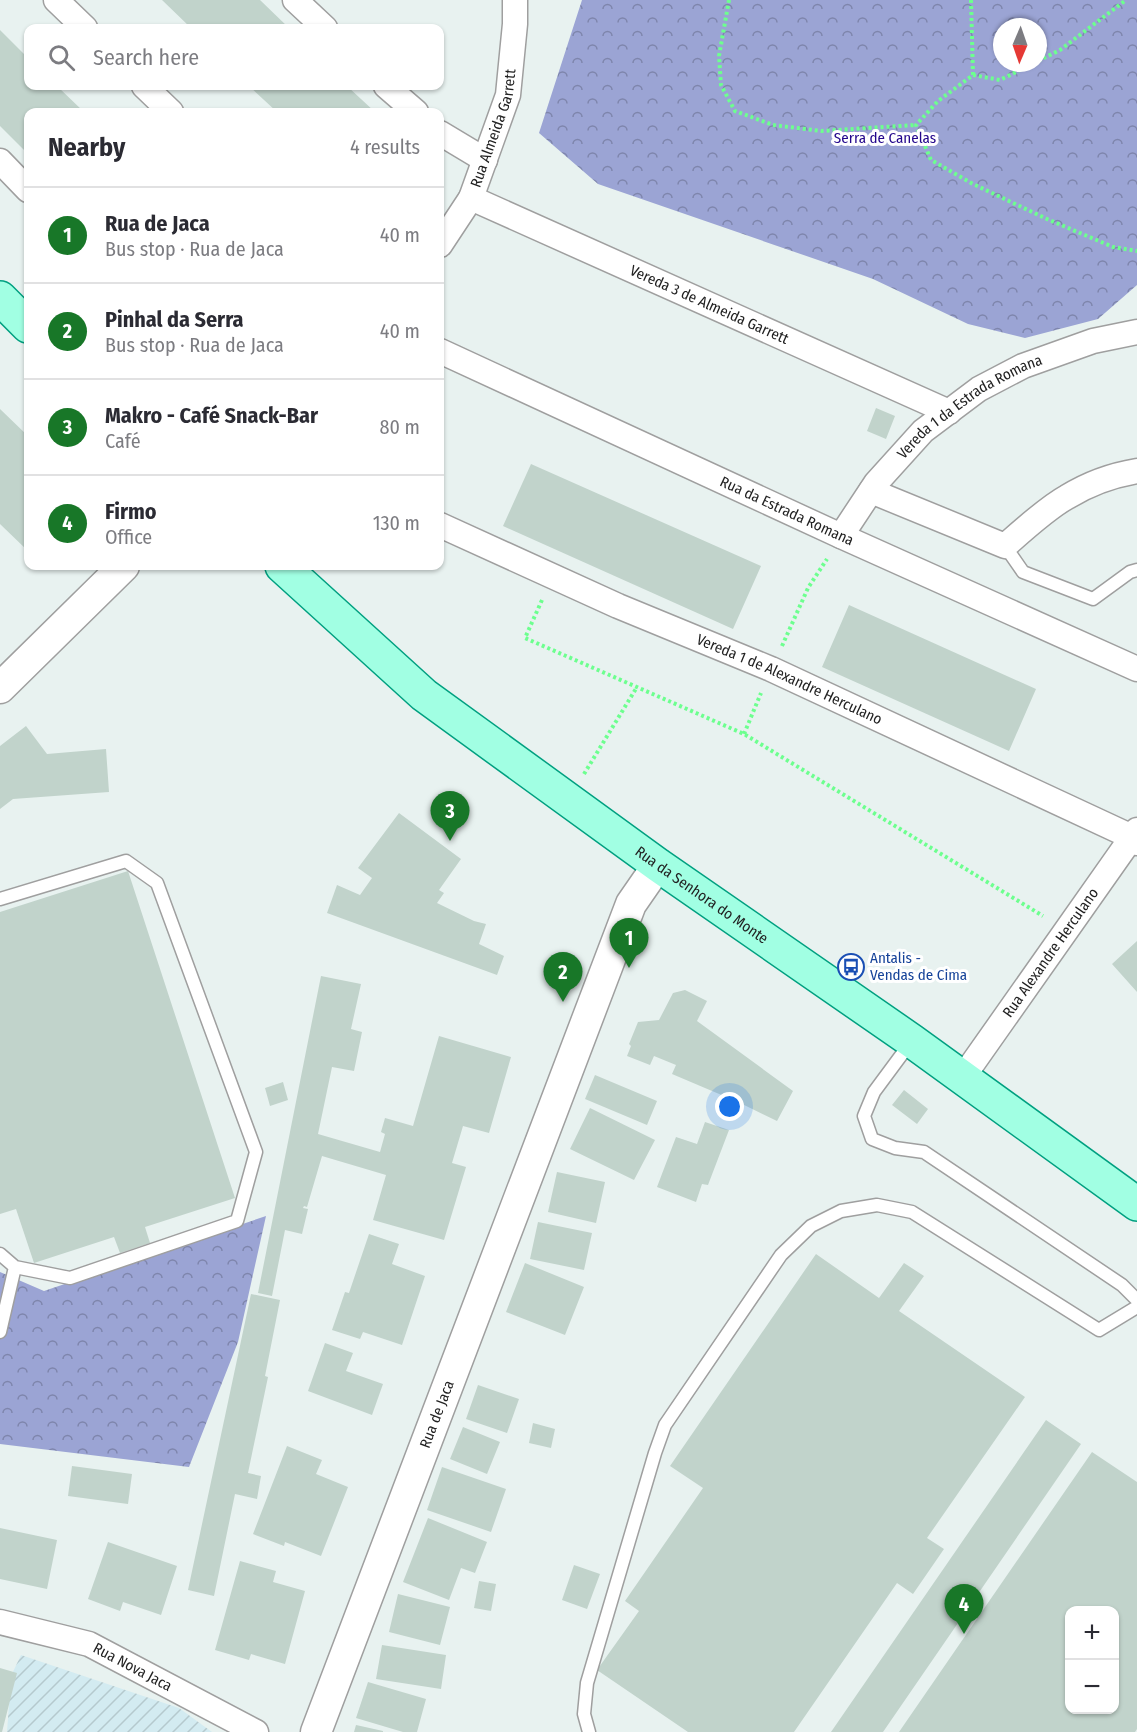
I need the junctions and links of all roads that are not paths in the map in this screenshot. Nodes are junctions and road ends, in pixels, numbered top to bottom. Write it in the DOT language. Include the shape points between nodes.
graph roads {
  1 [pos="56,0"];
  2 [pos="515,0"];
  3 [pos="81,24"];
  4 [pos="148,90"];
  5 [pos="391,90"];
  6 [pos="167,108"];
  7 [pos="411,108"];
  8 [pos="444,135"];
  9 [pos="485,160"];
  10 [pos="0,161"];
  11 [pos="24,186"];
  12 [pos="471,198"];
  13 [pos="444,238"];
  14 [pos="0,298"];
  15 [pos="24,322"];
  16 [pos="1137,332"];
  17 [pos="444,353"];
  18 [pos="949,412"];
  19 [pos="1137,471"];
  20 [pos="871,491"];
  21 [pos="444,527"];
  22 [pos="842,536"];
  23 [pos="1005,546"];
  24 [pos="120,570"];
  25 [pos="286,570"];
  26 [pos="1137,570"];
  27 [pos="1137,669"];
  28 [pos="0,688"];
  29 [pos="1135,837"];
  30 [pos="658,865"];
  31 [pos="0,899"];
  32 [pos="912,1041"];
  33 [pos="963,1077"];
  34 [pos="1137,1204"];
  35 [pos="0,1254"];
  36 [pos="15,1268"];
  37 [pos="1137,1300"];
  38 [pos="1137,1308"];
  39 [pos="0,1332"];
  40 [pos="0,1622"];
  41 [pos="256,1732"];
  42 [pos="316,1732"];
  43 [pos="589,1732"];
  1 -- 3 [label="street"];
  2 -- 9 [label="street, Rua Almeida Garrett" via="508,95"];
  4 -- 6 [label="street"];
  5 -- 7 [label="street"];
  8 -- 9 [label="street"];
  9 -- 12 [label="street, Rua Almeida Garrett"];
  10 -- 11 [label="street"];
  12 -- 13 [label="street, Rua Almeida Garrett"];
  12 -- 18 [label="street, Vereda 3 de Almeida Garrett"];
  14 -- 15 [label="main road"];
  16 -- 18 [label="street, Vereda 1 da Estrada Romana" via="1093,340 1023,366 979,389"];
  17 -- 22 [label="street, Rua da Estrada Romana"];
  18 -- 20 [label="street, Vereda 1 da Estrada Romana" via="923,431"];
  19 -- 23 [label="street" via="1116,475 1066,497"];
  20 -- 22 [label="street, Vereda 1 da Estrada Romana"];
  20 -- 23 [label="street"];
  21 -- 29 [label="street, Vereda 1 de Alexandre Herculano" via="618,606 776,658"];
  22 -- 27 [label="street, Rua da Estrada Romana"];
  23 -- 26 [label="lane" via="1023,572 1093,599"];
  24 -- 28 [label="street"];
  25 -- 30 [label="main road, Rua da Senhora do Monte" via="424,695"];
  29 -- 33 [label="street, Rua Alexandre Herculano"];
  30 -- 32 [label="main road, Rua da Senhora do Monte"];
  30 -- 42 [label="street, Rua de Jaca" via="631,904"];
  31 -- 36 [label="lane" via="126,861 157,883 256,1152 237,1221 70,1278"];
  32 -- 33 [label="main road, Rua da Senhora do Monte"];
  32 -- 37 [label="lane" via="874,1092 864,1116 872,1139 895,1148 924,1152 1122,1285"];
  33 -- 34 [label="main road, Rua da Senhora do Monte"];
  35 -- 36 [label="lane"];
  36 -- 39 [label="lane"];
  38 -- 43 [label="lane" via="1099,1330 912,1212 878,1205 841,1211 811,1226 781,1255 665,1425 587,1683 584,1714"];
  40 -- 41 [label="street, Rua Nova Jaca" via="89,1644"];
}
